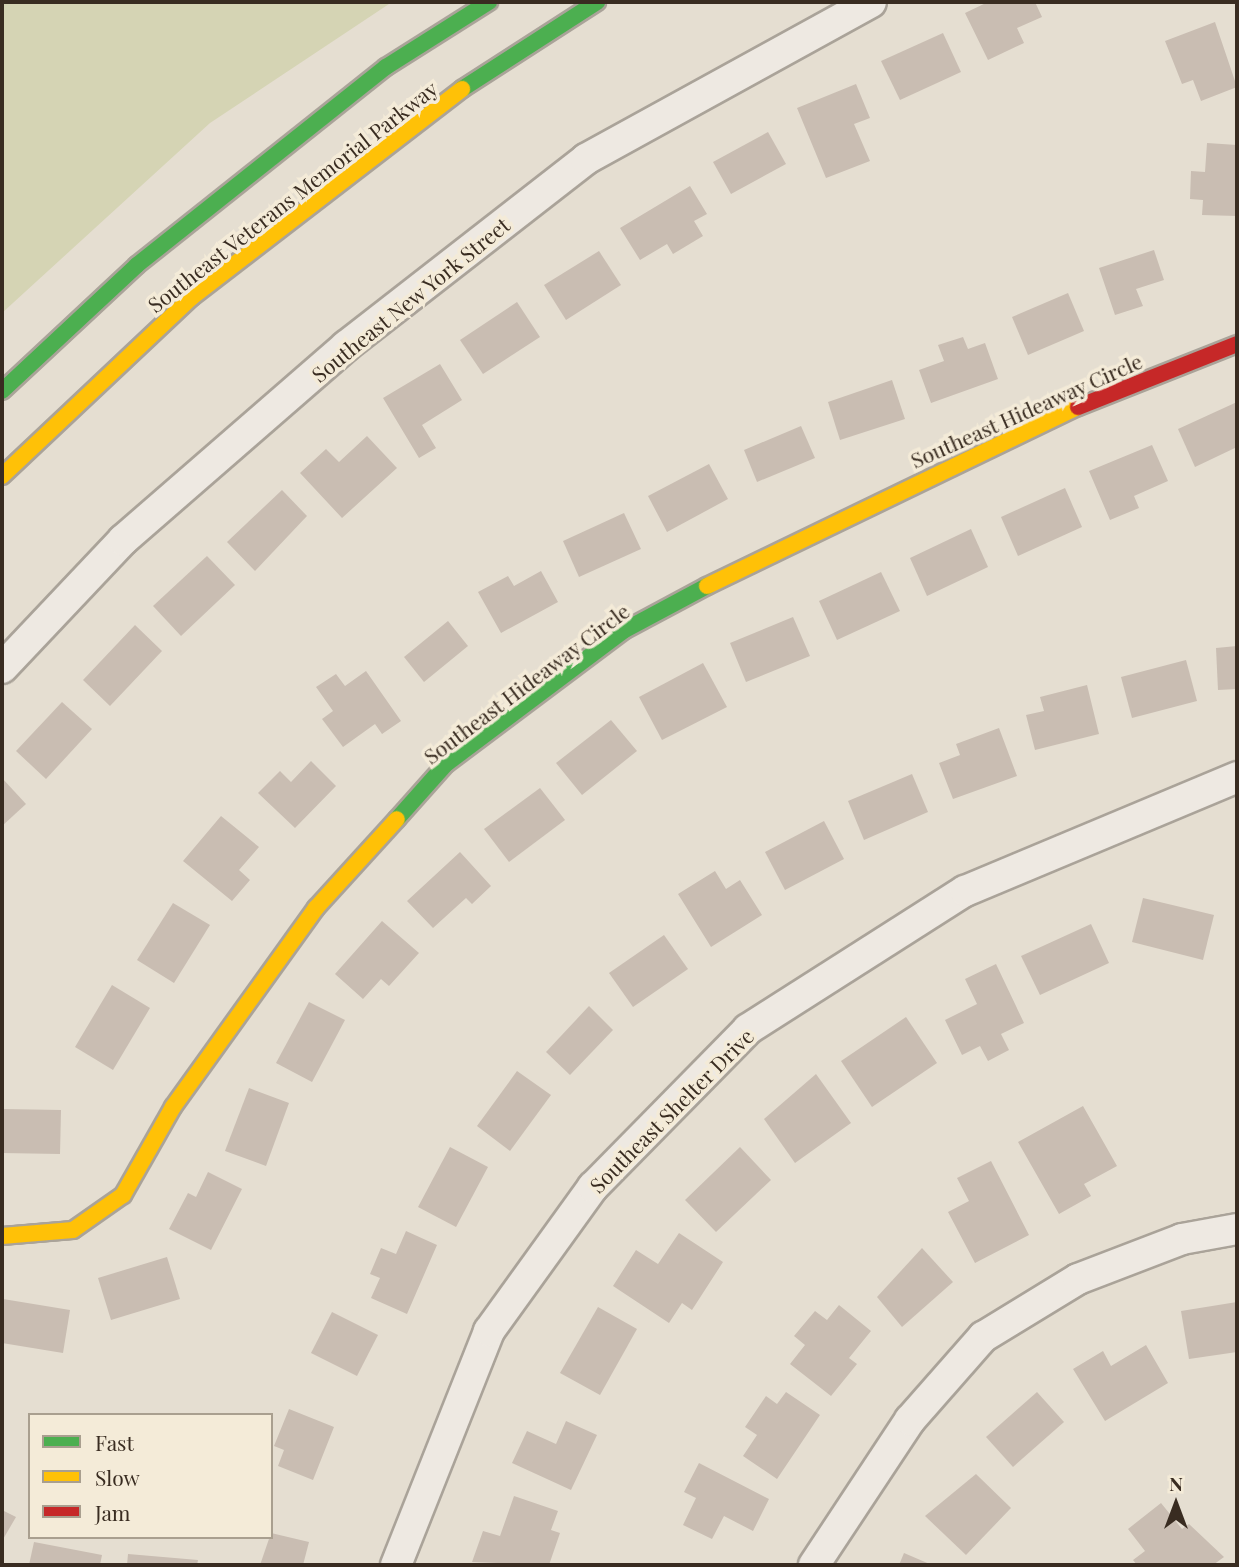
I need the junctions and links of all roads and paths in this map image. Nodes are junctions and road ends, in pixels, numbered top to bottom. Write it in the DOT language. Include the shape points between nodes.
graph roads {
  1 [pos="489,2"];
  2 [pos="597,2"];
  3 [pos="871,2"];
  4 [pos="1237,344"];
  5 [pos="2,391"];
  6 [pos="2,476"];
  7 [pos="2,668"];
  8 [pos="1237,777"];
  9 [pos="1237,1229"];
  10 [pos="2,1236"];
  11 [pos="396,1565"];
  12 [pos="814,1565"];
  1 -- 5 [label="street, Southeast Veterans Memorial Parkway" via="387,67 137,265"];
  2 -- 6 [label="street, Southeast Veterans Memorial Parkway" via="440,103 192,297"];
  3 -- 7 [label="street, Southeast New York Street" via="586,159 346,346 123,540"];
  4 -- 10 [label="street, Southeast Hideaway Circle" via="1052,417 801,536 623,631 446,764 316,908 173,1107 123,1195 73,1230 10,1241"];
  8 -- 11 [label="street, Southeast Shelter Drive" via="965,891 748,1029 593,1187 489,1331"];
  9 -- 12 [label="street" via="1182,1239 1078,1279 983,1337 910,1420"];
}
